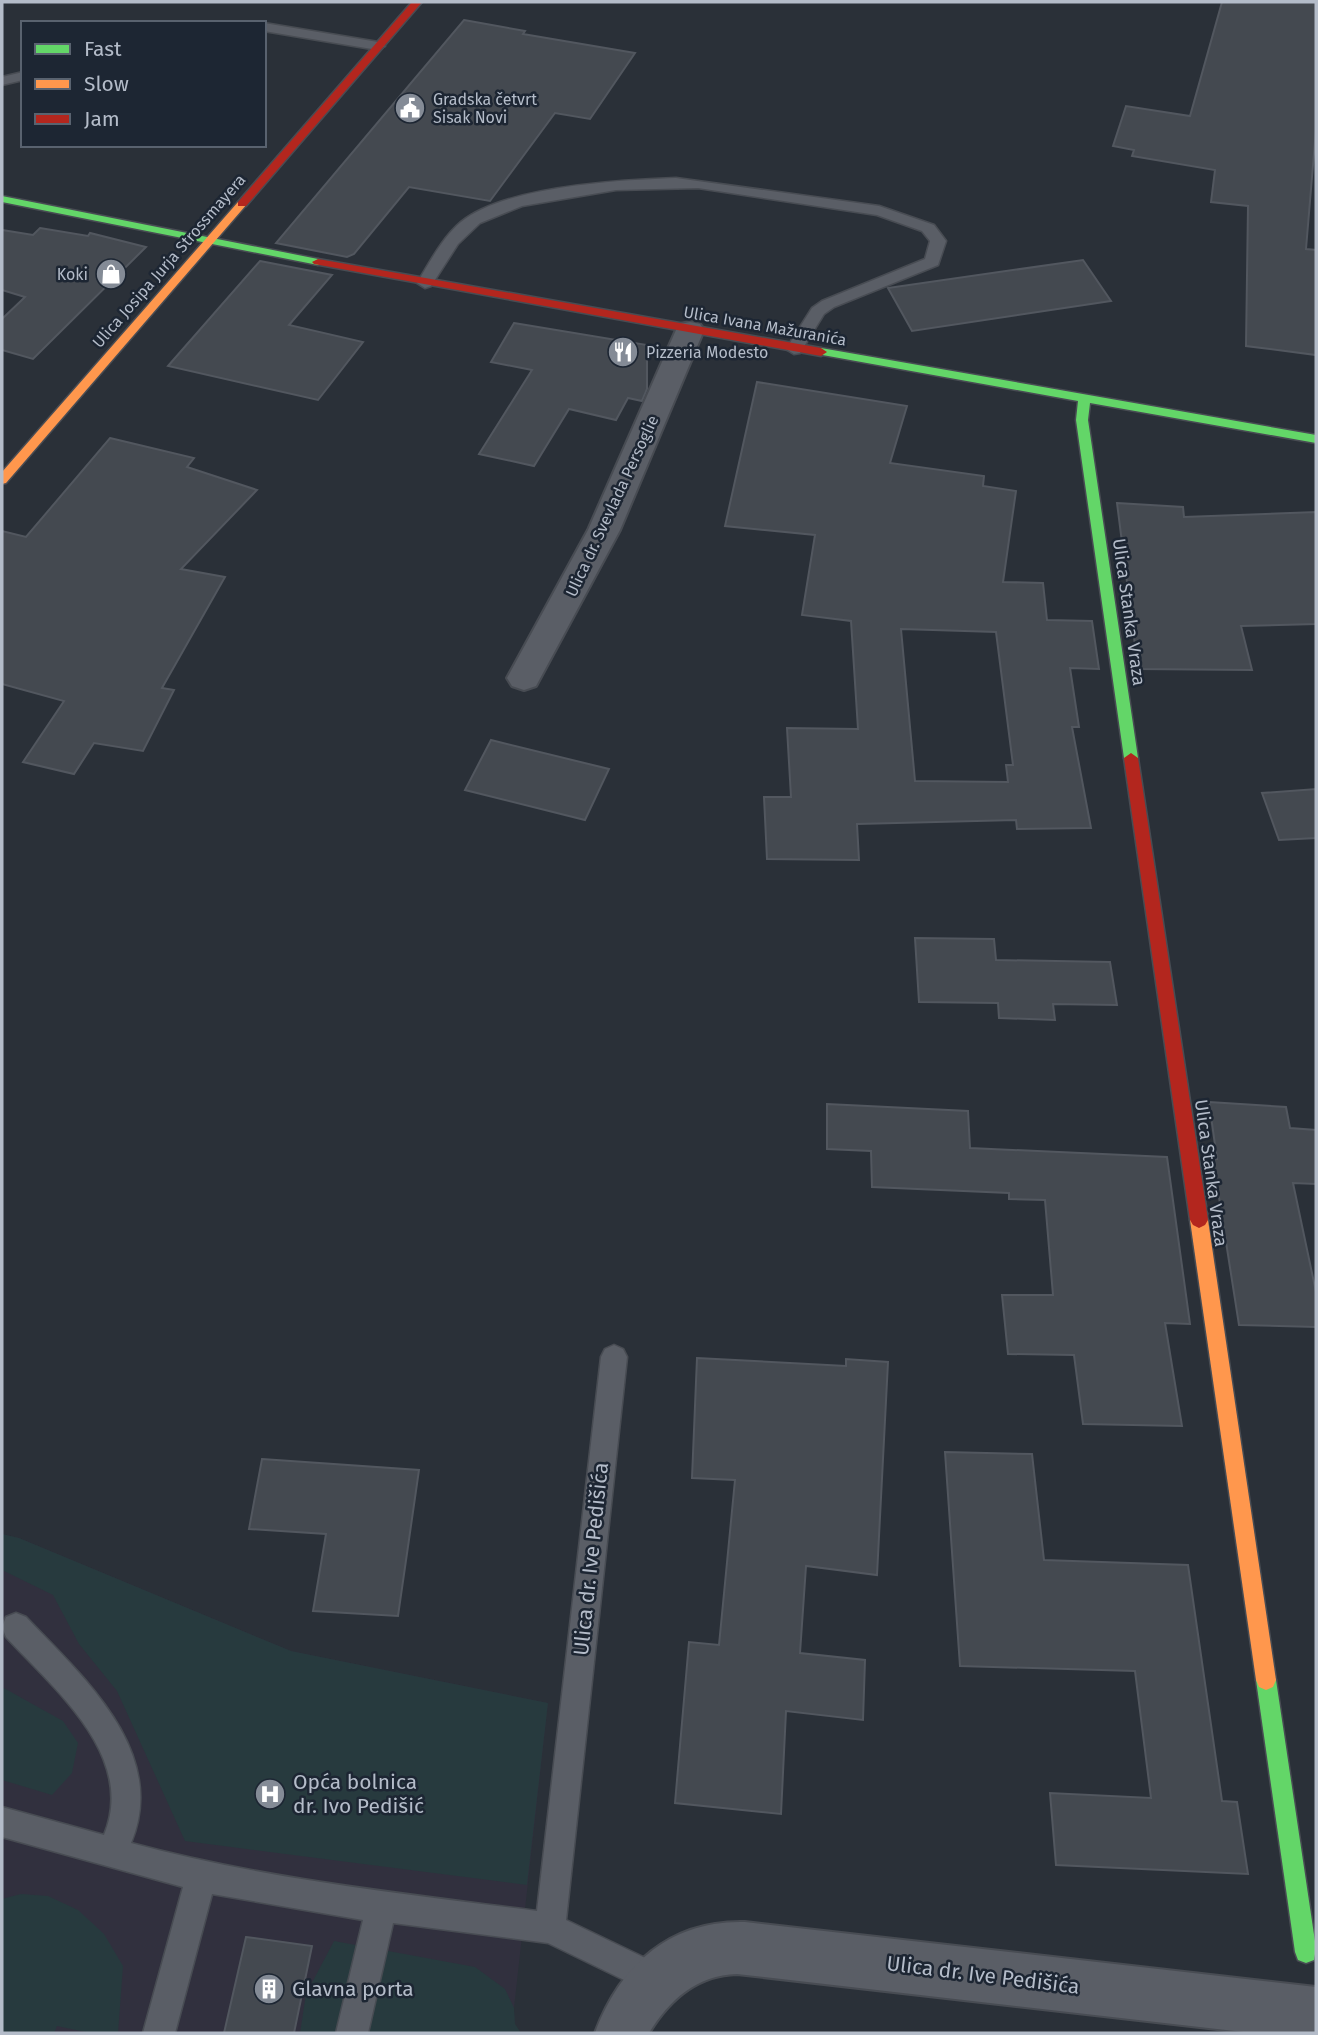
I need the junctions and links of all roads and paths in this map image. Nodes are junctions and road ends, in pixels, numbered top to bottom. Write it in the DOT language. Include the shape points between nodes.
graph roads {
  1 [pos="417,2"];
  2 [pos="266,27"];
  3 [pos="378,47"];
  4 [pos="21,76"];
  5 [pos="2,81"];
  6 [pos="2,199"];
  7 [pos="209,241"];
  8 [pos="425,283"];
  9 [pos="690,330"];
  10 [pos="794,349"];
  11 [pos="1084,400"];
  12 [pos="1316,439"];
  13 [pos="2,480"];
  14 [pos="524,678"];
  15 [pos="614,1357"];
  16 [pos="16,1627"];
  17 [pos="2,1822"];
  18 [pos="112,1853"];
  19 [pos="201,1877"];
  20 [pos="382,1906"];
  21 [pos="550,1928"];
  22 [pos="1306,1952"];
  23 [pos="655,1979"];
  24 [pos="1316,2014"];
  25 [pos="159,2033"];
  26 [pos="352,2033"];
  27 [pos="622,2033"];
  1 -- 3 [label="street, Ulica Josipa Jurja Strossmayera"];
  2 -- 3 [label="lane"];
  3 -- 7 [label="street, Ulica Josipa Jurja Strossmayera"];
  4 -- 5 [label="lane"];
  6 -- 7 [label="street, Ulica Ivana Mažuranića"];
  7 -- 8 [label="street, Ulica Ivana Mažuranića"];
  7 -- 13 [label="street, Ulica Josipa Jurja Strossmayera"];
  8 -- 9 [label="street, Ulica Ivana Mažuranića"];
  8 -- 10 [label="lane" via="456,234 505,204 670,182 879,211 928,228 938,241 932,262 828,304 818,311"];
  9 -- 10 [label="street, Ulica Ivana Mažuranića"];
  9 -- 14 [label="street, Ulica dr. Svevlada Persoglie" via="604,530"];
  10 -- 11 [label="street, Ulica Ivana Mažuranića"];
  11 -- 12 [label="street, Ulica Ivana Mažuranića"];
  11 -- 22 [label="street, Ulica Stanka Vraza" via="1084,434"];
  15 -- 21 [label="lane, Ulica dr. Ive Pedišića"];
  16 -- 18 [label="lane" via="90,1708 125,1769 127,1811"];
  17 -- 18 [label="lane"];
  18 -- 19 [label="lane"];
  19 -- 20 [label="lane"];
  19 -- 25 [label="lane"];
  20 -- 21 [label="lane"];
  20 -- 26 [label="lane"];
  21 -- 23 [label="lane"];
  23 -- 24 [label="street, Ulica dr. Ive Pedišića" via="704,1953 730,1948"];
  23 -- 27 [label="street" via="638,2000"];
}
